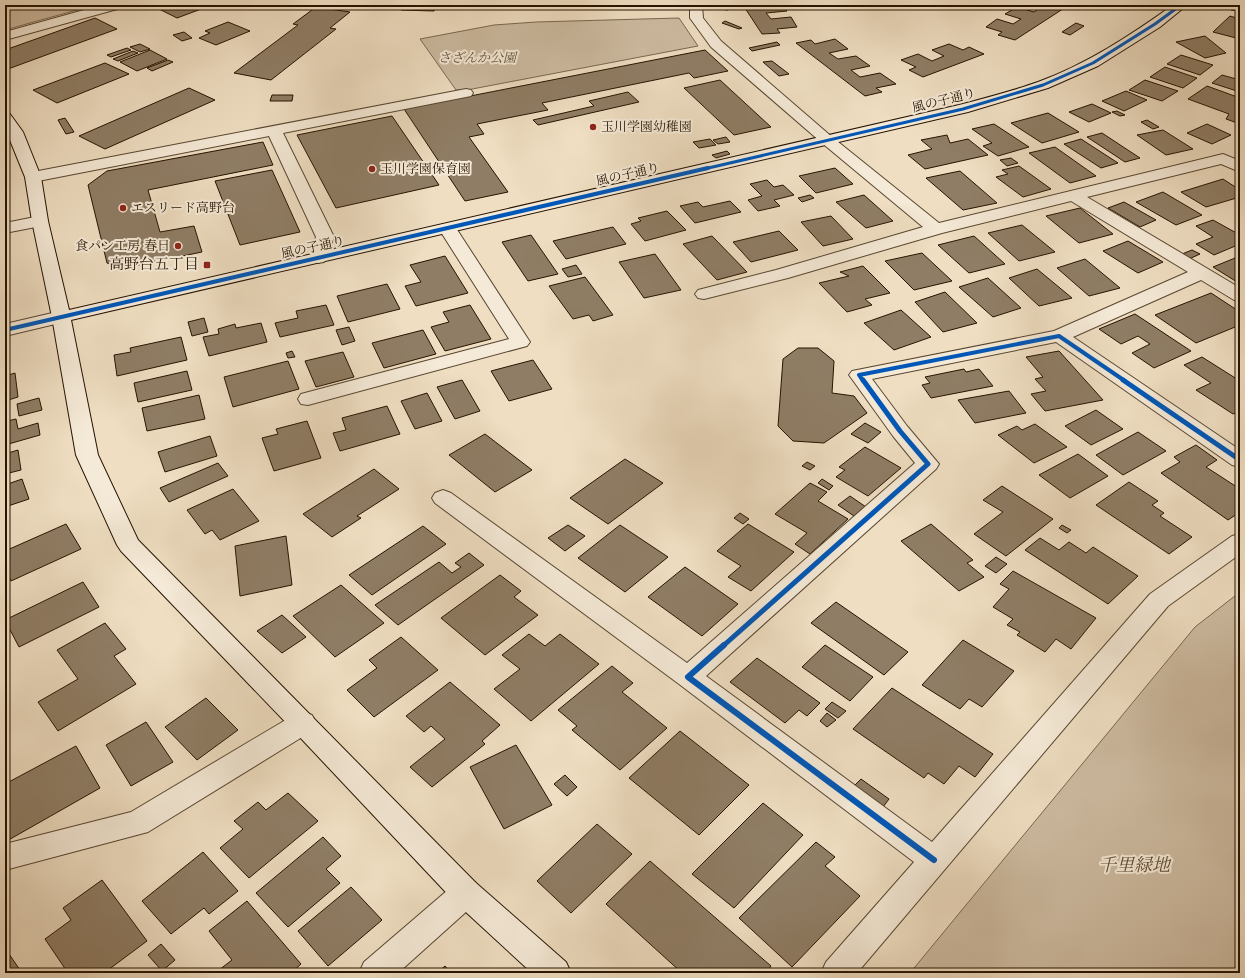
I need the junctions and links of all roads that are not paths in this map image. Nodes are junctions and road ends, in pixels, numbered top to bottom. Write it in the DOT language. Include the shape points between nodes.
graph roads {
  1 [pos="116,5"];
  2 [pos="696,5"];
  3 [pos="1181,5"];
  4 [pos="5,36"];
  5 [pos="466,93"];
  6 [pos="5,117"];
  7 [pos="274,130"];
  8 [pos="827,140"];
  9 [pos="1240,152"];
  10 [pos="1223,159"];
  11 [pos="1240,167"];
  12 [pos="33,177"];
  13 [pos="1074,196"];
  14 [pos="40,221"];
  15 [pos="5,228"];
  16 [pos="448,229"];
  17 [pos="936,229"];
  18 [pos="318,258"];
  19 [pos="1201,272"];
  20 [pos="704,294"];
  21 [pos="1240,296"];
  22 [pos="61,317"];
  23 [pos="5,330"];
  24 [pos="1060,336"];
  25 [pos="308,399"];
  26 [pos="1240,460"];
  27 [pos="443,498"];
  28 [pos="1240,542"];
  29 [pos="688,677"];
  30 [pos="303,723"];
  31 [pos="5,857"];
  32 [pos="934,860"];
  33 [pos="466,893"];
  34 [pos="375,973"];
  35 [pos="555,973"];
  36 [pos="837,973"];
  1 -- 4 [label="street"];
  2 -- 8 [label="street" via="697,18 716,44"];
  3 -- 8 [label="street, 風の子通り" via="1093,64 1043,85 963,109"];
  5 -- 7 [label="street"];
  6 -- 12 [label="street" via="16,132"];
  7 -- 12 [label="street"];
  7 -- 18 [label="street" via="325,237"];
  8 -- 16 [label="street, 風の子通り"];
  8 -- 17 [label="street"];
  9 -- 10 [label="street"];
  10 -- 11 [label="street"];
  10 -- 13 [label="street"];
  12 -- 14 [label="street"];
  13 -- 17 [label="street"];
  13 -- 19 [label="street"];
  14 -- 15 [label="street"];
  14 -- 22 [label="street"];
  16 -- 18 [label="street, 風の子通り"];
  16 -- 25 [label="street" via="520,342"];
  17 -- 20 [label="street"];
  18 -- 22 [label="street, 風の子通り"];
  19 -- 21 [label="street"];
  19 -- 24 [label="street"];
  22 -- 23 [label="street, 風の子通り"];
  22 -- 30 [label="street" via="87,455 129,545"];
  24 -- 26 [label="street"];
  24 -- 29 [label="street" via="859,375 928,464"];
  27 -- 29 [label="street"];
  28 -- 32 [label="street" via="1159,600"];
  29 -- 32 [label="street"];
  30 -- 31 [label="street" via="138,823"];
  30 -- 33 [label="street"];
  32 -- 36 [label="street"];
  33 -- 34 [label="street"];
  33 -- 35 [label="street"];
}
